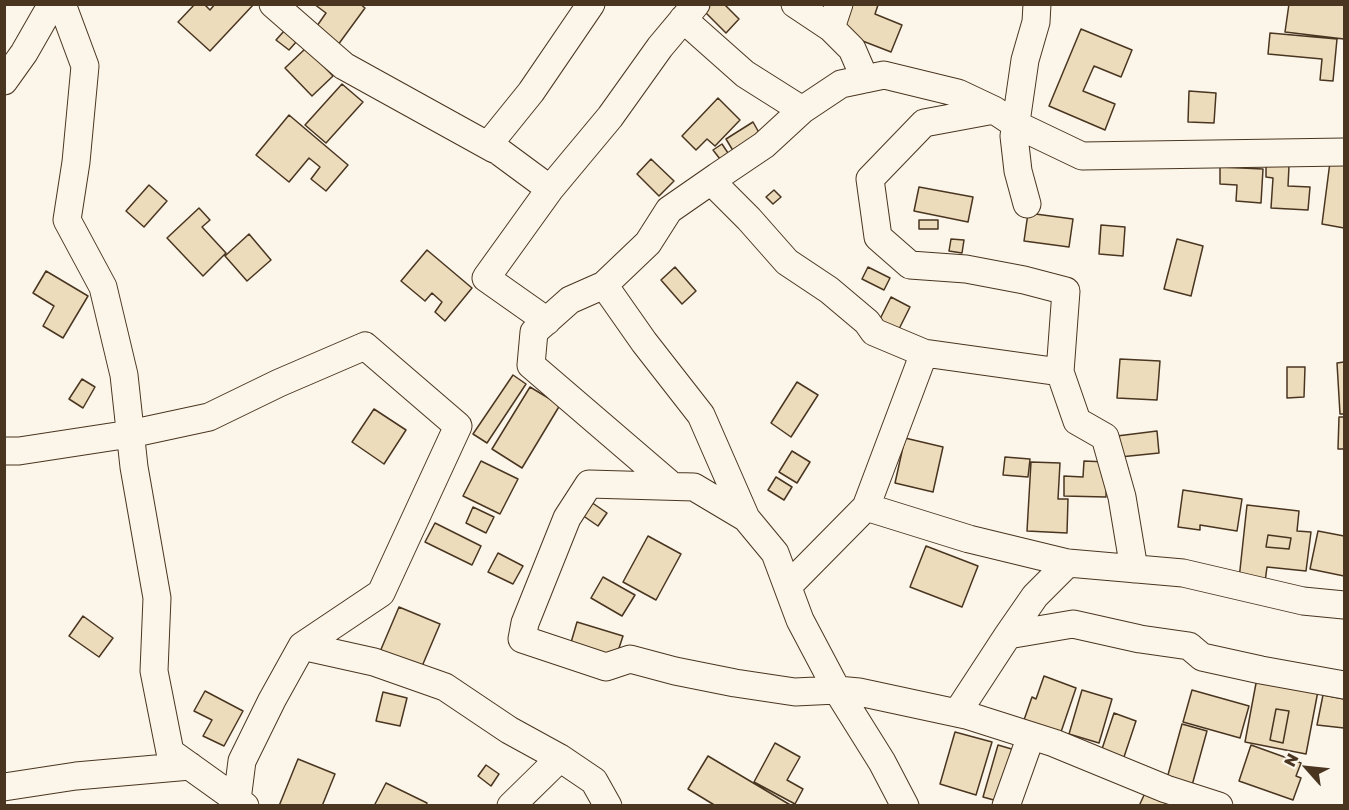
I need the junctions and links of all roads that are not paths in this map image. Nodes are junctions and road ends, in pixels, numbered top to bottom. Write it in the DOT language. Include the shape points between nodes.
graph roads {
  1 [pos="52,4"];
  2 [pos="62,4"];
  3 [pos="273,4"];
  4 [pos="591,4"];
  5 [pos="795,4"];
  6 [pos="1037,4"];
  7 [pos="690,12"];
  8 [pos="835,16"];
  9 [pos="865,79"];
  10 [pos="4,81"];
  11 [pos="802,110"];
  12 [pos="1005,117"];
  13 [pos="494,149"];
  14 [pos="1344,152"];
  15 [pos="718,176"];
  16 [pos="550,189"];
  17 [pos="1027,204"];
  18 [pos="604,285"];
  19 [pos="547,321"];
  20 [pos="924,353"];
  21 [pos="1060,372"];
  22 [pos="130,434"];
  23 [pos="4,451"];
  24 [pos="672,486"];
  25 [pos="866,507"];
  26 [pos="746,518"];
  27 [pos="1068,563"];
  28 [pos="1134,569"];
  29 [pos="788,586"];
  30 [pos="1344,605"];
  31 [pos="1008,635"];
  32 [pos="302,646"];
  33 [pos="1344,685"];
  34 [pos="837,690"];
  35 [pos="957,713"];
  36 [pos="1031,736"];
  37 [pos="560,758"];
  38 [pos="190,766"];
  39 [pos="4,787"];
  40 [pos="241,802"];
  41 [pos="511,806"];
  42 [pos="608,806"];
  43 [pos="905,806"];
  44 [pos="1006,806"];
  45 [pos="1219,806"];
  1 -- 10 [label="street"];
  2 -- 22 [label="street" via="85,66 67,220 103,287 124,375"];
  3 -- 13 [label="street" via="344,66"];
  4 -- 13 [label="street" via="531,92 489,144"];
  5 -- 8 [label="street"];
  6 -- 12 [label="street" via="1036,22"];
  7 -- 11 [label="street" via="745,74"];
  7 -- 16 [label="street"];
  8 -- 9 [label="street"];
  9 -- 11 [label="street" via="841,84"];
  9 -- 12 [label="street" via="884,75 958,93"];
  11 -- 15 [label="street" via="764,145"];
  12 -- 14 [label="street" via="1082,156"];
  12 -- 17 [label="street" via="1014,136 1017,171"];
  12 -- 21 [label="street" via="924,123 870,179 878,237 909,265 966,269 1066,291"];
  13 -- 16 [label="street"];
  15 -- 18 [label="street" via="669,210 648,243"];
  15 -- 20 [label="street" via="713,183 787,262 829,290 874,332"];
  16 -- 19 [label="street" via="486,278"];
  18 -- 19 [label="street" via="570,300"];
  18 -- 26 [label="street" via="701,415"];
  19 -- 24 [label="street" via="534,332 531,365"];
  20 -- 21 [label="street"];
  20 -- 25 [label="street"];
  21 -- 28 [label="street" via="1077,421 1105,437 1122,497"];
  22 -- 23 [label="street"];
  22 -- 32 [label="street" via="209,417 365,346 458,426 381,593"];
  22 -- 38 [label="street" via="157,598 154,671 170,752"];
  24 -- 26 [label="street" via="694,487"];
  24 -- 34 [label="street" via="589,484 567,518 522,639 606,667 630,659 795,692"];
  25 -- 27 [label="street" via="969,539"];
  25 -- 29 [label="street"];
  26 -- 29 [label="street" via="775,553"];
  27 -- 28 [label="street"];
  27 -- 31 [label="street" via="1035,596"];
  28 -- 30 [label="street" via="1183,573 1303,601"];
  29 -- 34 [label="street" via="800,620"];
  31 -- 33 [label="street" via="1074,624 1189,646 1203,657"];
  31 -- 35 [label="street"];
  32 -- 37 [label="street" via="374,662 445,687"];
  32 -- 40 [label="street" via="242,761"];
  34 -- 35 [label="street"];
  34 -- 43 [label="street"];
  35 -- 36 [label="street"];
  36 -- 44 [label="street"];
  36 -- 45 [label="street"];
  37 -- 41 [label="street"];
  37 -- 42 [label="street" via="594,781"];
  38 -- 39 [label="street"];
  38 -- 40 [label="street"];
}
